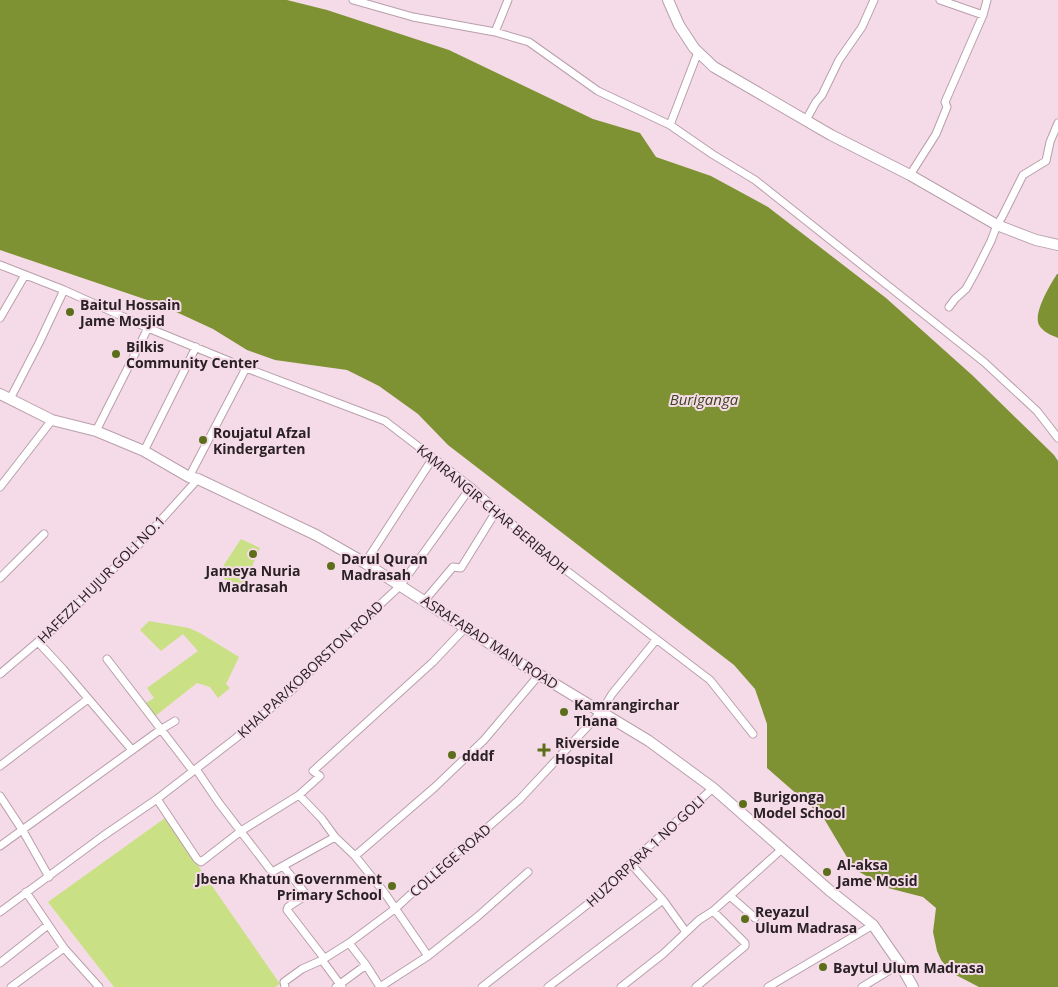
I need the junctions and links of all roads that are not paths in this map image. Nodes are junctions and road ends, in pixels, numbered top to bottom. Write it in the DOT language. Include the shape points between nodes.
graph roads {
  1 [pos="353,0"];
  2 [pos="508,0"];
  3 [pos="668,0"];
  4 [pos="874,0"];
  5 [pos="940,0"];
  6 [pos="988,0"];
  7 [pos="983,15"];
  8 [pos="495,32"];
  9 [pos="698,52"];
  10 [pos="806,120"];
  11 [pos="1058,123"];
  12 [pos="670,125"];
  13 [pos="910,175"];
  14 [pos="997,224"];
  15 [pos="1058,245"];
  16 [pos="0,265"];
  17 [pos="25,275"];
  18 [pos="64,290"];
  19 [pos="948,308"];
  20 [pos="0,318"];
  21 [pos="148,328"];
  22 [pos="196,347"];
  23 [pos="246,368"];
  24 [pos="5,397"];
  25 [pos="52,420"];
  26 [pos="96,431"];
  27 [pos="1058,438"];
  28 [pos="144,451"];
  29 [pos="433,458"];
  30 [pos="194,478"];
  31 [pos="0,487"];
  32 [pos="471,487"];
  33 [pos="497,510"];
  34 [pos="44,534"];
  35 [pos="365,563"];
  36 [pos="0,578"];
  37 [pos="400,586"];
  38 [pos="425,600"];
  39 [pos="466,627"];
  40 [pos="656,640"];
  41 [pos="38,642"];
  42 [pos="107,659"];
  43 [pos="0,674"];
  44 [pos="539,675"];
  45 [pos="88,699"];
  46 [pos="601,712"];
  47 [pos="175,722"];
  48 [pos="160,730"];
  49 [pos="753,734"];
  50 [pos="144,738"];
  51 [pos="139,746"];
  52 [pos="132,750"];
  53 [pos="0,766"];
  54 [pos="194,770"];
  55 [pos="713,788"];
  56 [pos="299,795"];
  57 [pos="0,796"];
  58 [pos="157,799"];
  59 [pos="23,831"];
  60 [pos="241,831"];
  61 [pos="335,837"];
  62 [pos="0,846"];
  63 [pos="782,849"];
  64 [pos="355,856"];
  65 [pos="631,864"];
  66 [pos="283,866"];
  67 [pos="528,872"];
  68 [pos="48,877"];
  69 [pos="26,892"];
  70 [pos="730,896"];
  71 [pos="663,900"];
  72 [pos="396,908"];
  73 [pos="713,911"];
  74 [pos="0,912"];
  75 [pos="755,918"];
  76 [pos="873,925"];
  77 [pos="48,926"];
  78 [pos="686,932"];
  79 [pos="349,943"];
  80 [pos="64,948"];
  81 [pos="428,956"];
  82 [pos="323,959"];
  83 [pos="0,963"];
  84 [pos="900,964"];
  85 [pos="366,965"];
  86 [pos="340,986"];
  87 [pos="11,987"];
  88 [pos="99,987"];
  89 [pos="285,987"];
  90 [pos="380,987"];
  91 [pos="482,987"];
  92 [pos="548,987"];
  93 [pos="621,987"];
  94 [pos="696,987"];
  95 [pos="768,987"];
  96 [pos="862,987"];
  97 [pos="913,987"];
  1 -- 8 [label="street" via="413,17"];
  2 -- 8 [label="street"];
  3 -- 9 [label="street" via="679,25"];
  4 -- 10 [label="street" via="862,27 839,60"];
  5 -- 7 [label="street"];
  6 -- 7 [label="street"];
  7 -- 13 [label="street" via="945,102 947,107 936,134"];
  8 -- 12 [label="street" via="529,42 598,91"];
  9 -- 10 [label="street" via="714,68"];
  9 -- 12 [label="street"];
  10 -- 13 [label="street"];
  11 -- 14 [label="street" via="1046,161 1024,174"];
  12 -- 27 [label="street" via="755,180 984,362 1037,410"];
  13 -- 14 [label="street"];
  14 -- 15 [label="street"];
  14 -- 19 [label="street" via="966,289"];
  16 -- 17 [label="street, KAMRANGIR CHAR BERIBADH"];
  17 -- 18 [label="street, KAMRANGIR CHAR BERIBADH"];
  17 -- 20 [label="street"];
  18 -- 21 [label="street, KAMRANGIR CHAR BERIBADH"];
  18 -- 24 [label="street" via="39,343"];
  21 -- 22 [label="street, KAMRANGIR CHAR BERIBADH"];
  21 -- 26 [label="street"];
  22 -- 23 [label="street, KAMRANGIR CHAR BERIBADH"];
  22 -- 28 [label="street"];
  23 -- 29 [label="street, KAMRANGIR CHAR BERIBADH" via="385,421"];
  23 -- 30 [label="street, HAFEZZI HUJUR GOLI NO.1"];
  24 -- 25 [label="street, ASRAFABAD MAIN ROAD"];
  25 -- 26 [label="street, ASRAFABAD MAIN ROAD"];
  25 -- 31 [label="street"];
  26 -- 28 [label="street, ASRAFABAD MAIN ROAD"];
  28 -- 30 [label="street, ASRAFABAD MAIN ROAD"];
  29 -- 32 [label="street, KAMRANGIR CHAR BERIBADH"];
  29 -- 35 [label="street"];
  30 -- 35 [label="street, ASRAFABAD MAIN ROAD"];
  30 -- 41 [label="street, HAFEZZI HUJUR GOLI NO.1" via="133,552"];
  32 -- 33 [label="street, KAMRANGIR CHAR BERIBADH"];
  32 -- 37 [label="street, KHALPAR/KOBORSTON ROAD"];
  33 -- 38 [label="street" via="461,568 453,567"];
  33 -- 40 [label="street, KAMRANGIR CHAR BERIBADH" via="550,558"];
  34 -- 36 [label="street"];
  35 -- 37 [label="street, ASRAFABAD MAIN ROAD"];
  37 -- 38 [label="street, ASRAFABAD MAIN ROAD"];
  37 -- 54 [label="street, KHALPAR/KOBORSTON ROAD" via="292,690"];
  38 -- 39 [label="street, ASRAFABAD MAIN ROAD"];
  39 -- 44 [label="street, ASRAFABAD MAIN ROAD"];
  39 -- 56 [label="street" via="433,662 313,771 320,776"];
  40 -- 46 [label="street, COLLEGE ROAD"];
  40 -- 49 [label="street, KAMRANGIR CHAR BERIBADH" via="710,680"];
  41 -- 43 [label="street, HAFEZZI HUJUR GOLI NO.1"];
  41 -- 45 [label="street"];
  42 -- 48 [label="street"];
  44 -- 46 [label="street, ASRAFABAD MAIN ROAD"];
  44 -- 64 [label="street" via="484,740"];
  45 -- 52 [label="street"];
  45 -- 53 [label="street"];
  46 -- 55 [label="street, ASRAFABAD MAIN ROAD" via="649,741"];
  46 -- 72 [label="street, COLLEGE ROAD" via="520,799"];
  47 -- 48 [label="street"];
  48 -- 51 [label="street"];
  48 -- 54 [label="street"];
  50 -- 51 [label="street"];
  51 -- 52 [label="street"];
  52 -- 59 [label="street"];
  54 -- 58 [label="street, KHALPAR/KOBORSTON ROAD"];
  54 -- 60 [label="street"];
  55 -- 63 [label="street, ASRAFABAD MAIN ROAD"];
  55 -- 65 [label="street, HUZORPARA 1 NO GOLI"];
  56 -- 60 [label="street"];
  56 -- 61 [label="street"];
  57 -- 59 [label="street"];
  58 -- 60 [label="street" via="201,862"];
  58 -- 68 [label="street, KHALPAR/KOBORSTON ROAD"];
  59 -- 62 [label="street"];
  59 -- 68 [label="street"];
  60 -- 66 [label="street" via="272,872"];
  61 -- 64 [label="street"];
  61 -- 66 [label="street"];
  63 -- 70 [label="street"];
  63 -- 76 [label="street, ASRAFABAD MAIN ROAD"];
  64 -- 72 [label="street"];
  65 -- 71 [label="street"];
  65 -- 91 [label="street, HUZORPARA 1 NO GOLI" via="602,893"];
  66 -- 82 [label="street" via="305,893 286,910"];
  67 -- 81 [label="street"];
  68 -- 69 [label="street, KHALPAR/KOBORSTON ROAD"];
  69 -- 74 [label="street, KHALPAR/KOBORSTON ROAD"];
  69 -- 77 [label="street"];
  70 -- 73 [label="street"];
  70 -- 75 [label="street"];
  71 -- 78 [label="street"];
  71 -- 92 [label="street"];
  72 -- 79 [label="street, COLLEGE ROAD"];
  72 -- 81 [label="street"];
  73 -- 78 [label="street"];
  73 -- 94 [label="street" via="745,946"];
  76 -- 84 [label="street, ASRAFABAD MAIN ROAD"];
  76 -- 95 [label="street"];
  77 -- 80 [label="street"];
  77 -- 83 [label="street"];
  78 -- 93 [label="street"];
  79 -- 82 [label="street, COLLEGE ROAD"];
  79 -- 85 [label="street"];
  80 -- 87 [label="street"];
  80 -- 88 [label="street"];
  81 -- 90 [label="street"];
  82 -- 86 [label="street"];
  82 -- 89 [label="street, COLLEGE ROAD" via="284,982"];
  84 -- 96 [label="street"];
  84 -- 97 [label="street, ASRAFABAD MAIN ROAD"];
  85 -- 86 [label="street"];
  85 -- 90 [label="street"];
}
